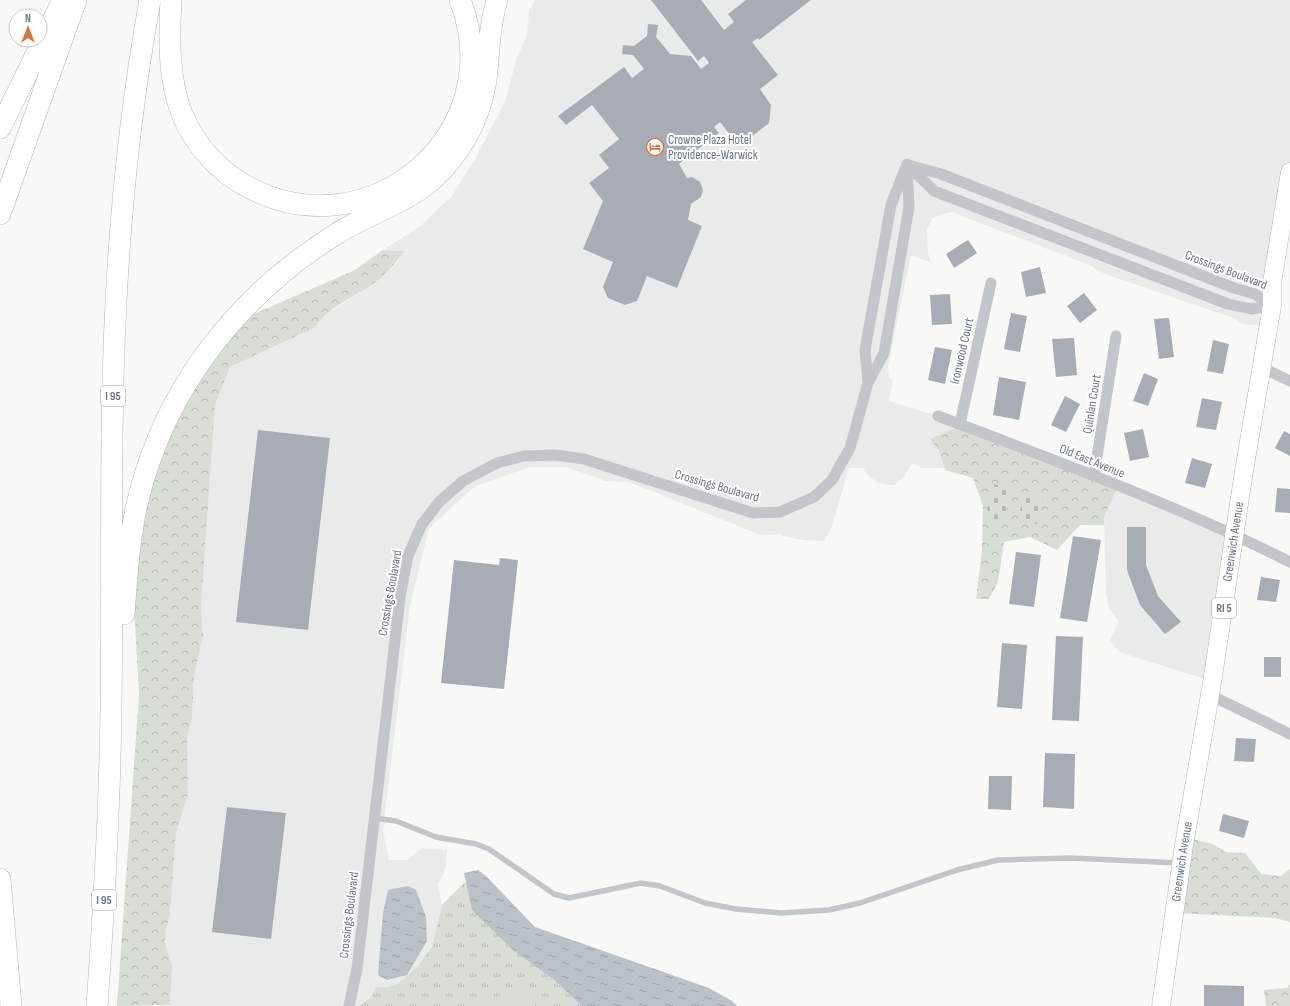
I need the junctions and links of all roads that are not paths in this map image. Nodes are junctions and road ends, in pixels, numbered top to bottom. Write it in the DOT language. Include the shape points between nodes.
graph roads {
  1 [pos="62,0"];
  2 [pos="76,0"];
  3 [pos="150,0"];
  4 [pos="171,0"];
  5 [pos="460,0"];
  6 [pos="497,0"];
  7 [pos="0,128"];
  8 [pos="907,164"];
  9 [pos="1290,172"];
  10 [pos="1287,211"];
  11 [pos="0,214"];
  12 [pos="991,283"];
  13 [pos="1272,306"];
  14 [pos="1116,336"];
  15 [pos="1261,367"];
  16 [pos="1290,381"];
  17 [pos="868,383"];
  18 [pos="938,416"];
  19 [pos="960,424"];
  20 [pos="1094,476"];
  21 [pos="1235,534"];
  22 [pos="1290,562"];
  23 [pos="1210,695"];
  24 [pos="1290,734"];
  25 [pos="109,794"];
  26 [pos="375,818"];
  27 [pos="1182,863"];
  28 [pos="0,879"];
  29 [pos="11,1006"];
  30 [pos="97,1006"];
  31 [pos="350,1006"];
  32 [pos="1161,1006"];
  1 -- 7 [label="highway"];
  2 -- 11 [label="highway"];
  3 -- 25 [label="highway, I 95" via="126,166 116,300"];
  4 -- 5 [label="highway" via="171,54 175,88 183,115 197,140 216,164 240,183 286,202 316,206 358,201 397,185 429,160 448,136 462,106 470,74 468,26"];
  6 -- 25 [label="highway" via="491,25 482,100 472,126 451,160 421,189 400,203 338,232 273,279 219,336 197,365 172,407 150,461 133,524"];
  8 -- 13 [label="street, Crossings Boulavard" via="940,174 1255,294"];
  8 -- 13 [label="street, Crossings Boulavard" via="934,191 1228,304 1252,309"];
  8 -- 17 [label="street, Crossings Boulavard" via="891,205 865,350"];
  8 -- 17 [label="street, Crossings Boulavard" via="909,207 884,352"];
  9 -- 10 [label="main road, Greenwich Avenue / RI 5"];
  10 -- 13 [label="main road, Greenwich Avenue / RI 5" via="1272,283"];
  12 -- 19 [label="street, Ironwood Court"];
  13 -- 15 [label="main road, Greenwich Avenue / RI 5"];
  14 -- 20 [label="street, Quinlan Court"];
  15 -- 16 [label="street"];
  15 -- 21 [label="main road, Greenwich Avenue / RI 5"];
  17 -- 26 [label="street, Crossings Boulavard" via="850,448 832,480 814,496 780,512 753,513 584,460 555,455 524,456 497,463 463,481 440,501 422,524 408,556 400,597"];
  18 -- 19 [label="street, Old East Avenue"];
  19 -- 20 [label="street, Old East Avenue"];
  20 -- 21 [label="street, Old East Avenue"];
  21 -- 22 [label="street, Old East Avenue"];
  21 -- 23 [label="main road, Greenwich Avenue / RI 5"];
  23 -- 24 [label="street"];
  23 -- 27 [label="main road, Greenwich Avenue / RI 5"];
  25 -- 30 [label="highway, I 95"];
  26 -- 27 [label="lane" via="396,821 436,837 476,844 489,849 554,894 569,898 641,884 660,886 705,903 736,909 781,912 828,910 860,903 957,870 998,860 1070,858"];
  26 -- 31 [label="street, Crossings Boulavard" via="357,969"];
  27 -- 32 [label="main road, Greenwich Avenue / RI 5"];
  28 -- 29 [label="highway"];
}
